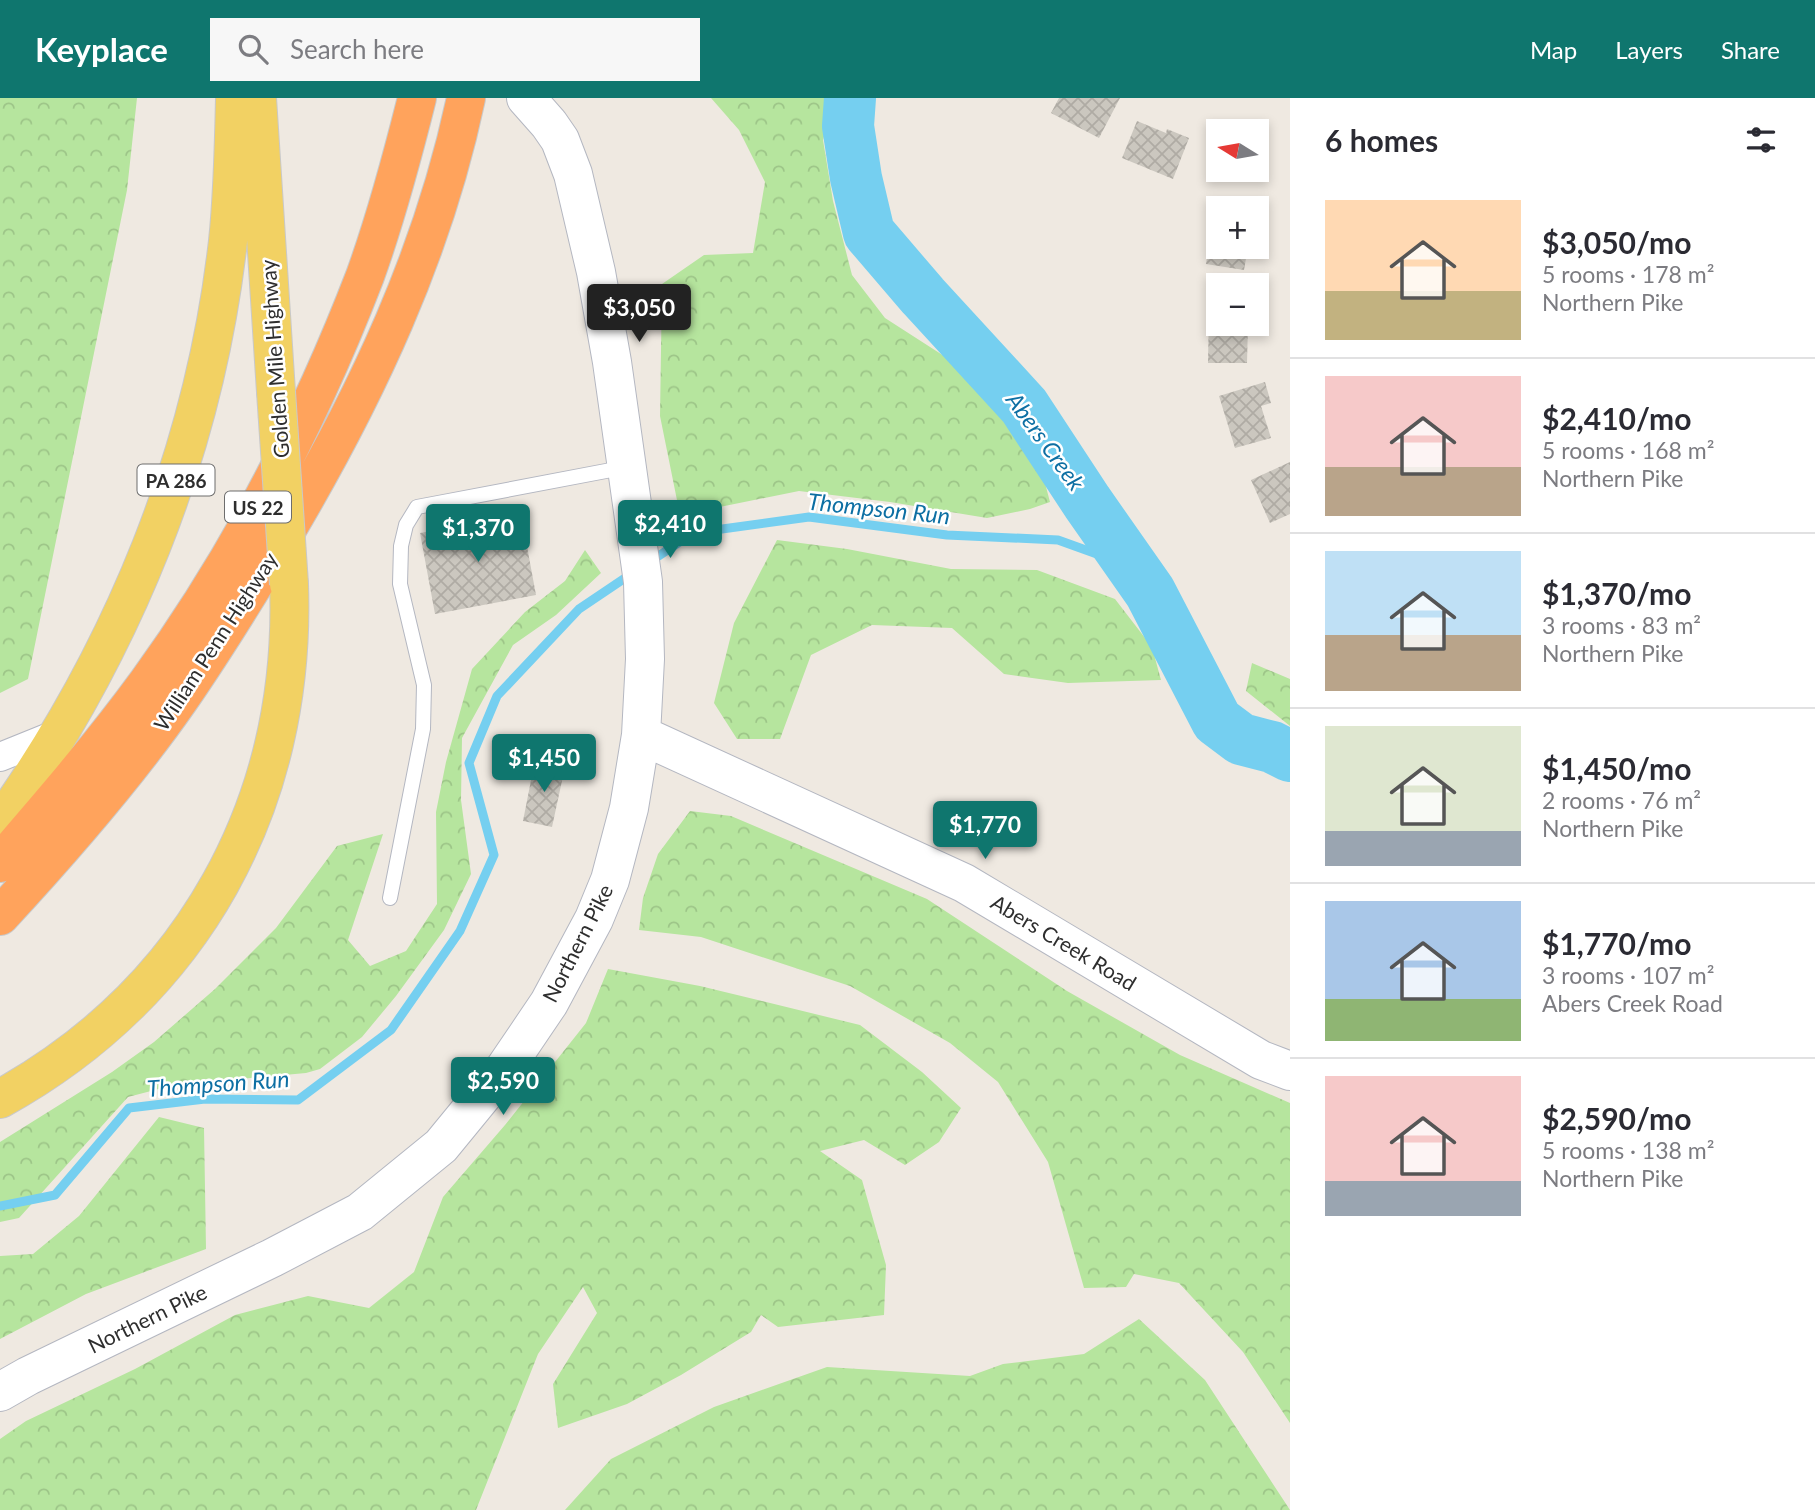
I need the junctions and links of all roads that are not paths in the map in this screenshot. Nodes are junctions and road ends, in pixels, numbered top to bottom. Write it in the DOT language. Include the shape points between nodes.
graph roads {
  1 [pos="235,98"];
  2 [pos="257,98"];
  3 [pos="418,98"];
  4 [pos="466,98"];
  5 [pos="526,98"];
  6 [pos="628,467"];
  7 [pos="62,732"];
  8 [pos="642,736"];
  9 [pos="0,757"];
  10 [pos="0,824"];
  11 [pos="0,863"];
  12 [pos="390,898"];
  13 [pos="0,916"];
  14 [pos="1290,1071"];
  15 [pos="0,1099"];
  16 [pos="0,1392"];
  1 -- 7 [label="main road, Golden Mile Highway / PA 286" via="228,239 213,339 193,427 142,571"];
  2 -- 15 [label="main road, Golden Mile Highway, bridge" via="289,584 289,653 271,762 247,831 212,900 169,960 113,1018 56,1065"];
  3 -- 11 [label="highway, William Penn Highway / US 22" via="365,274 304,419 268,489 148,681"];
  4 -- 13 [label="highway, William Penn Highway / US 22" via="408,289 340,439 254,586 177,703"];
  5 -- 6 [label="main road, Northern Pike" via="560,140 573,174 596,272"];
  6 -- 8 [label="main road, Northern Pike" via="641,564"];
  6 -- 12 [label="lane" via="417,507 407,525 400,584 425,685 423,729"];
  7 -- 9 [label="street"];
  7 -- 10 [label="main road, Golden Mile Highway / PA 286"];
  8 -- 14 [label="main road, Abers Creek Road" via="954,878 1261,1060"];
  8 -- 16 [label="main road, Northern Pike" via="621,845 594,919 573,961 505,1068 441,1146 360,1212"];
}
